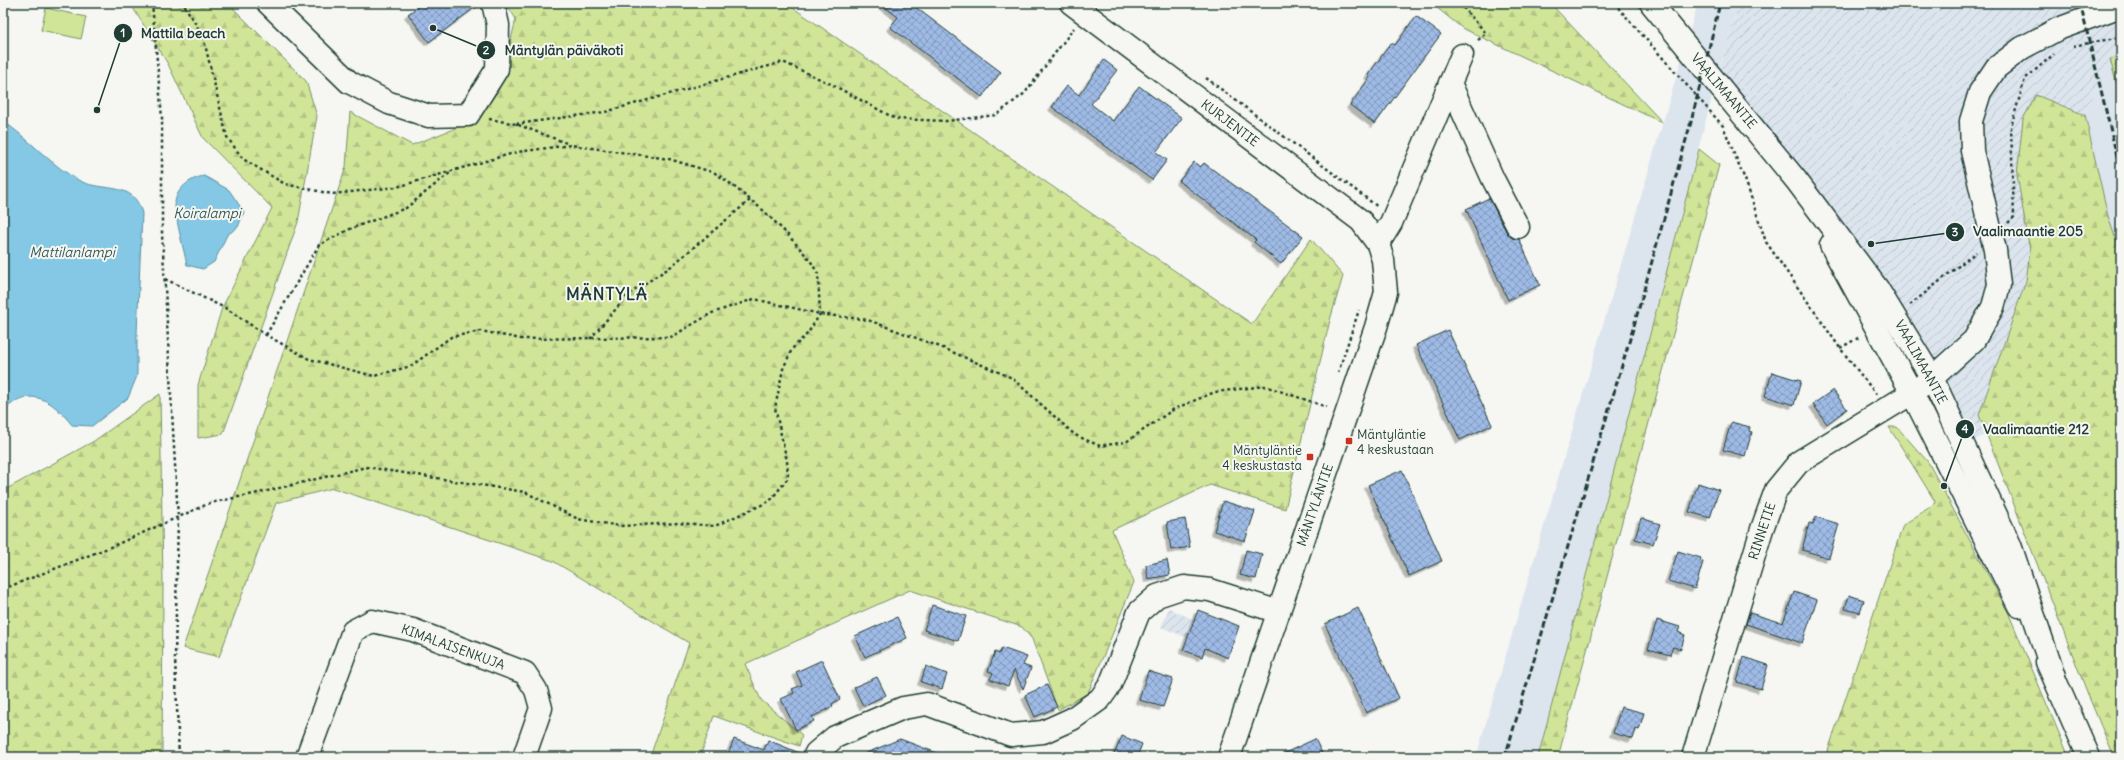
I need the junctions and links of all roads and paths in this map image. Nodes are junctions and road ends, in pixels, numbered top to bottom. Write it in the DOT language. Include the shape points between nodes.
graph roads {
  1 [pos="152,3"];
  2 [pos="183,3"];
  3 [pos="268,3"];
  4 [pos="493,3"];
  5 [pos="1460,3"];
  6 [pos="1614,3"];
  7 [pos="1651,3"];
  8 [pos="2121,6"];
  9 [pos="1078,8"];
  10 [pos="1462,55"];
  11 [pos="1204,76"];
  12 [pos="1450,83"];
  13 [pos="468,115"];
  14 [pos="516,124"];
  15 [pos="571,145"];
  16 [pos="452,171"];
  17 [pos="1796,180"];
  18 [pos="750,200"];
  19 [pos="1391,223"];
  20 [pos="1518,227"];
  21 [pos="1380,247"];
  22 [pos="165,279"];
  23 [pos="1360,306"];
  24 [pos="820,314"];
  25 [pos="266,335"];
  26 [pos="590,339"];
  27 [pos="1336,378"];
  28 [pos="1932,378"];
  29 [pos="1912,393"];
  30 [pos="1329,400"];
  31 [pos="1326,407"];
  32 [pos="1887,408"];
  33 [pos="1324,414"];
  34 [pos="178,518"];
  35 [pos="3,589"];
  36 [pos="1279,612"];
  37 [pos="2054,676"];
  38 [pos="1219,753"];
  39 [pos="179,757"];
  40 [pos="307,757"];
  41 [pos="524,757"];
  42 [pos="814,757"];
  43 [pos="1207,757"];
  44 [pos="1693,757"];
  45 [pos="2089,757"];
  1 -- 22 [label="path" via="162,118 162,234"];
  2 -- 16 [label="path" via="203,36 227,137 243,159 285,184 332,194 397,187"];
  3 -- 13 [label="street" via="349,82 389,103 429,116"];
  4 -- 13 [label="street" via="498,25 497,69"];
  5 -- 10 [label="path" via="1486,32"];
  6 -- 32 [label="path" via="1723,126 1746,182 1766,242 1840,348"];
  7 -- 17 [label="street, VAALIMAANTIE"];
  8 -- 28 [label="street, RINNETIE" via="2058,29 2022,48 1996,68 1980,92 1971,121 1972,151 1995,250 1999,284 1994,307 1974,340"];
  9 -- 14 [label="path" via="1025,93 996,115 946,121 896,119 783,62 605,112"];
  9 -- 21 [label="street, KURJENTIE" via="1361,221"];
  10 -- 12 [label="street"];
  11 -- 19 [label="path" via="1377,205"];
  12 -- 19 [label="street"];
  12 -- 20 [label="street" via="1493,179"];
  13 -- 14 [label="path"];
  14 -- 15 [label="path"];
  15 -- 16 [label="path" via="517,152"];
  15 -- 18 [label="path" via="677,162 715,173"];
  16 -- 25 [label="path" via="406,208 350,229 319,245"];
  17 -- 28 [label="street, VAALIMAANTIE" via="1877,288"];
  17 -- 29 [label="street, VAALIMAANTIE"];
  18 -- 24 [label="path" via="787,234 810,260 818,274"];
  18 -- 26 [label="path" via="669,268 629,294"];
  19 -- 21 [label="street"];
  21 -- 36 [label="street, MÄNTYLÄNTIE" via="1386,292"];
  22 -- 25 [label="path" via="227,309"];
  22 -- 34 [label="path"];
  23 -- 27 [label="path"];
  24 -- 26 [label="path" via="754,299 712,313 672,337"];
  24 -- 31 [label="path" via="868,320 943,348 1012,378 1075,435 1100,446 1126,442 1174,409 1215,392 1265,386"];
  24 -- 34 [label="path" via="808,333 792,349 783,369 778,391 775,408 787,460 788,478 770,500 715,526 679,522 620,526 578,519 525,492 366,467 264,492 210,502"];
  25 -- 26 [label="path" via="308,359 374,376 411,366 451,337 481,331 521,339"];
  28 -- 29 [label="street, RINNETIE"];
  28 -- 37 [label="street, VAALIMAANTIE" via="2010,545"];
  29 -- 32 [label="street, RINNETIE"];
  29 -- 37 [label="street, VAALIMAANTIE"];
  30 -- 31 [label="path"];
  31 -- 33 [label="path"];
  32 -- 44 [label="street, RINNETIE" via="1799,462 1776,490"];
  34 -- 35 [label="path" via="85,558"];
  34 -- 39 [label="path" via="175,658"];
  36 -- 38 [label="street, MÄNTYLÄNTIE"];
  36 -- 42 [label="street" via="1210,590 1184,587 1157,596 1139,612 1110,684 1100,699 1072,719 1043,732 1011,735 927,704 903,708 836,737"];
  37 -- 45 [label="street, VAALIMAANTIE"];
  38 -- 43 [label="path"];
  40 -- 41 [label="street, KIMALAISENKUJA" via="354,632 372,621 413,630 525,673 536,690 541,708"];
}
